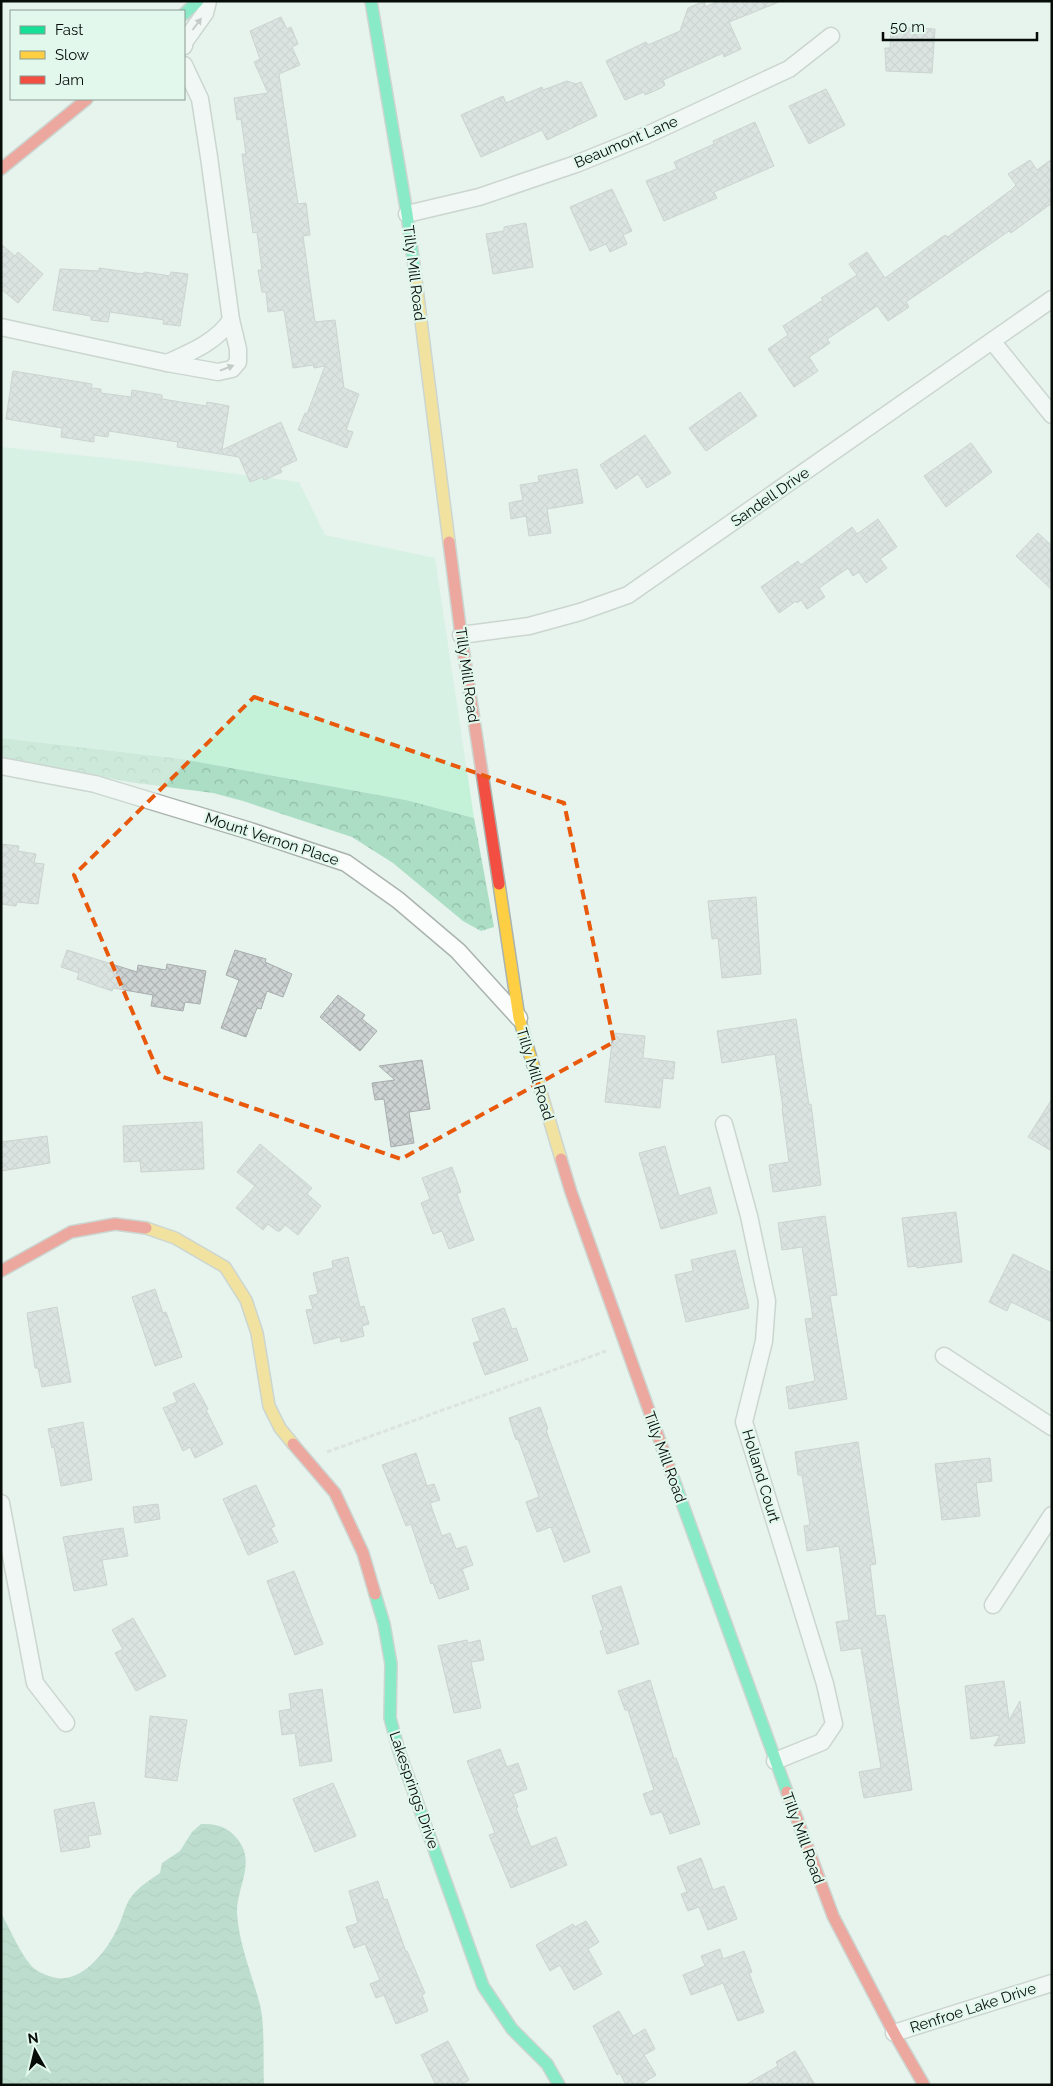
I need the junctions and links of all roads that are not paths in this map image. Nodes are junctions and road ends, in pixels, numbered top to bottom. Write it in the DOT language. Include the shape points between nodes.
graph roads {
  1 [pos="198,1"];
  2 [pos="208,1"];
  3 [pos="371,1"];
  4 [pos="185,13"];
  5 [pos="831,36"];
  6 [pos="185,41"];
  7 [pos="185,71"];
  8 [pos="86,100"];
  9 [pos="1,169"];
  10 [pos="407,214"];
  11 [pos="1052,299"];
  12 [pos="231,320"];
  13 [pos="1,327"];
  14 [pos="992,341"];
  15 [pos="173,364"];
  16 [pos="1052,415"];
  17 [pos="461,635"];
  18 [pos="1,766"];
  19 [pos="519,1018"];
  20 [pos="724,1124"];
  21 [pos="1,1271"];
  22 [pos="944,1356"];
  23 [pos="1052,1427"];
  24 [pos="1,1502"];
  25 [pos="1052,1515"];
  26 [pos="993,1605"];
  27 [pos="66,1723"];
  28 [pos="775,1761"];
  29 [pos="1052,1983"];
  30 [pos="894,2033"];
  31 [pos="560,2085"];
  32 [pos="924,2085"];
  1 -- 4 [label="street"];
  6 -- 2 [label="street, one-way" via="205,13"];
  3 -- 10 [label="street, Tilly Mill Road"];
  5 -- 10 [label="street, Beaumont Lane" via="789,69 647,135 576,164 479,197"];
  7 -- 12 [label="street" via="200,99"];
  8 -- 9 [label="street"];
  10 -- 17 [label="street, Tilly Mill Road"];
  11 -- 14 [label="street, Sandell Drive"];
  12 -- 15 [label="street" via="223,331"];
  15 -- 12 [label="street, one-way" via="218,372 232,368 238,362 238,349"];
  13 -- 15 [label="street"];
  14 -- 16 [label="street"];
  14 -- 17 [label="street, Sandell Drive" via="628,595 529,626"];
  17 -- 19 [label="street, Tilly Mill Road"];
  18 -- 19 [label="street, Mount Vernon Place" via="95,784 346,863 398,900 458,951"];
  19 -- 28 [label="street, Tilly Mill Road" via="571,1192"];
  20 -- 28 [label="street, Holland Court" via="749,1216 766,1301 764,1340 744,1422 825,1684 834,1724 822,1742"];
  21 -- 31 [label="street, Lakesprings Drive" via="71,1232 115,1224 147,1228 175,1238 224,1267 246,1300 257,1332 270,1406 280,1428 335,1493 363,1553 384,1624 391,1664 390,1718 399,1751 483,1986 512,2029 547,2064"];
  22 -- 23 [label="street"];
  24 -- 27 [label="street" via="35,1682"];
  25 -- 26 [label="street"];
  28 -- 30 [label="street, Tilly Mill Road" via="833,1916"];
  29 -- 30 [label="street, Renfroe Lake Drive"];
  30 -- 32 [label="street, Tilly Mill Road"];
}
